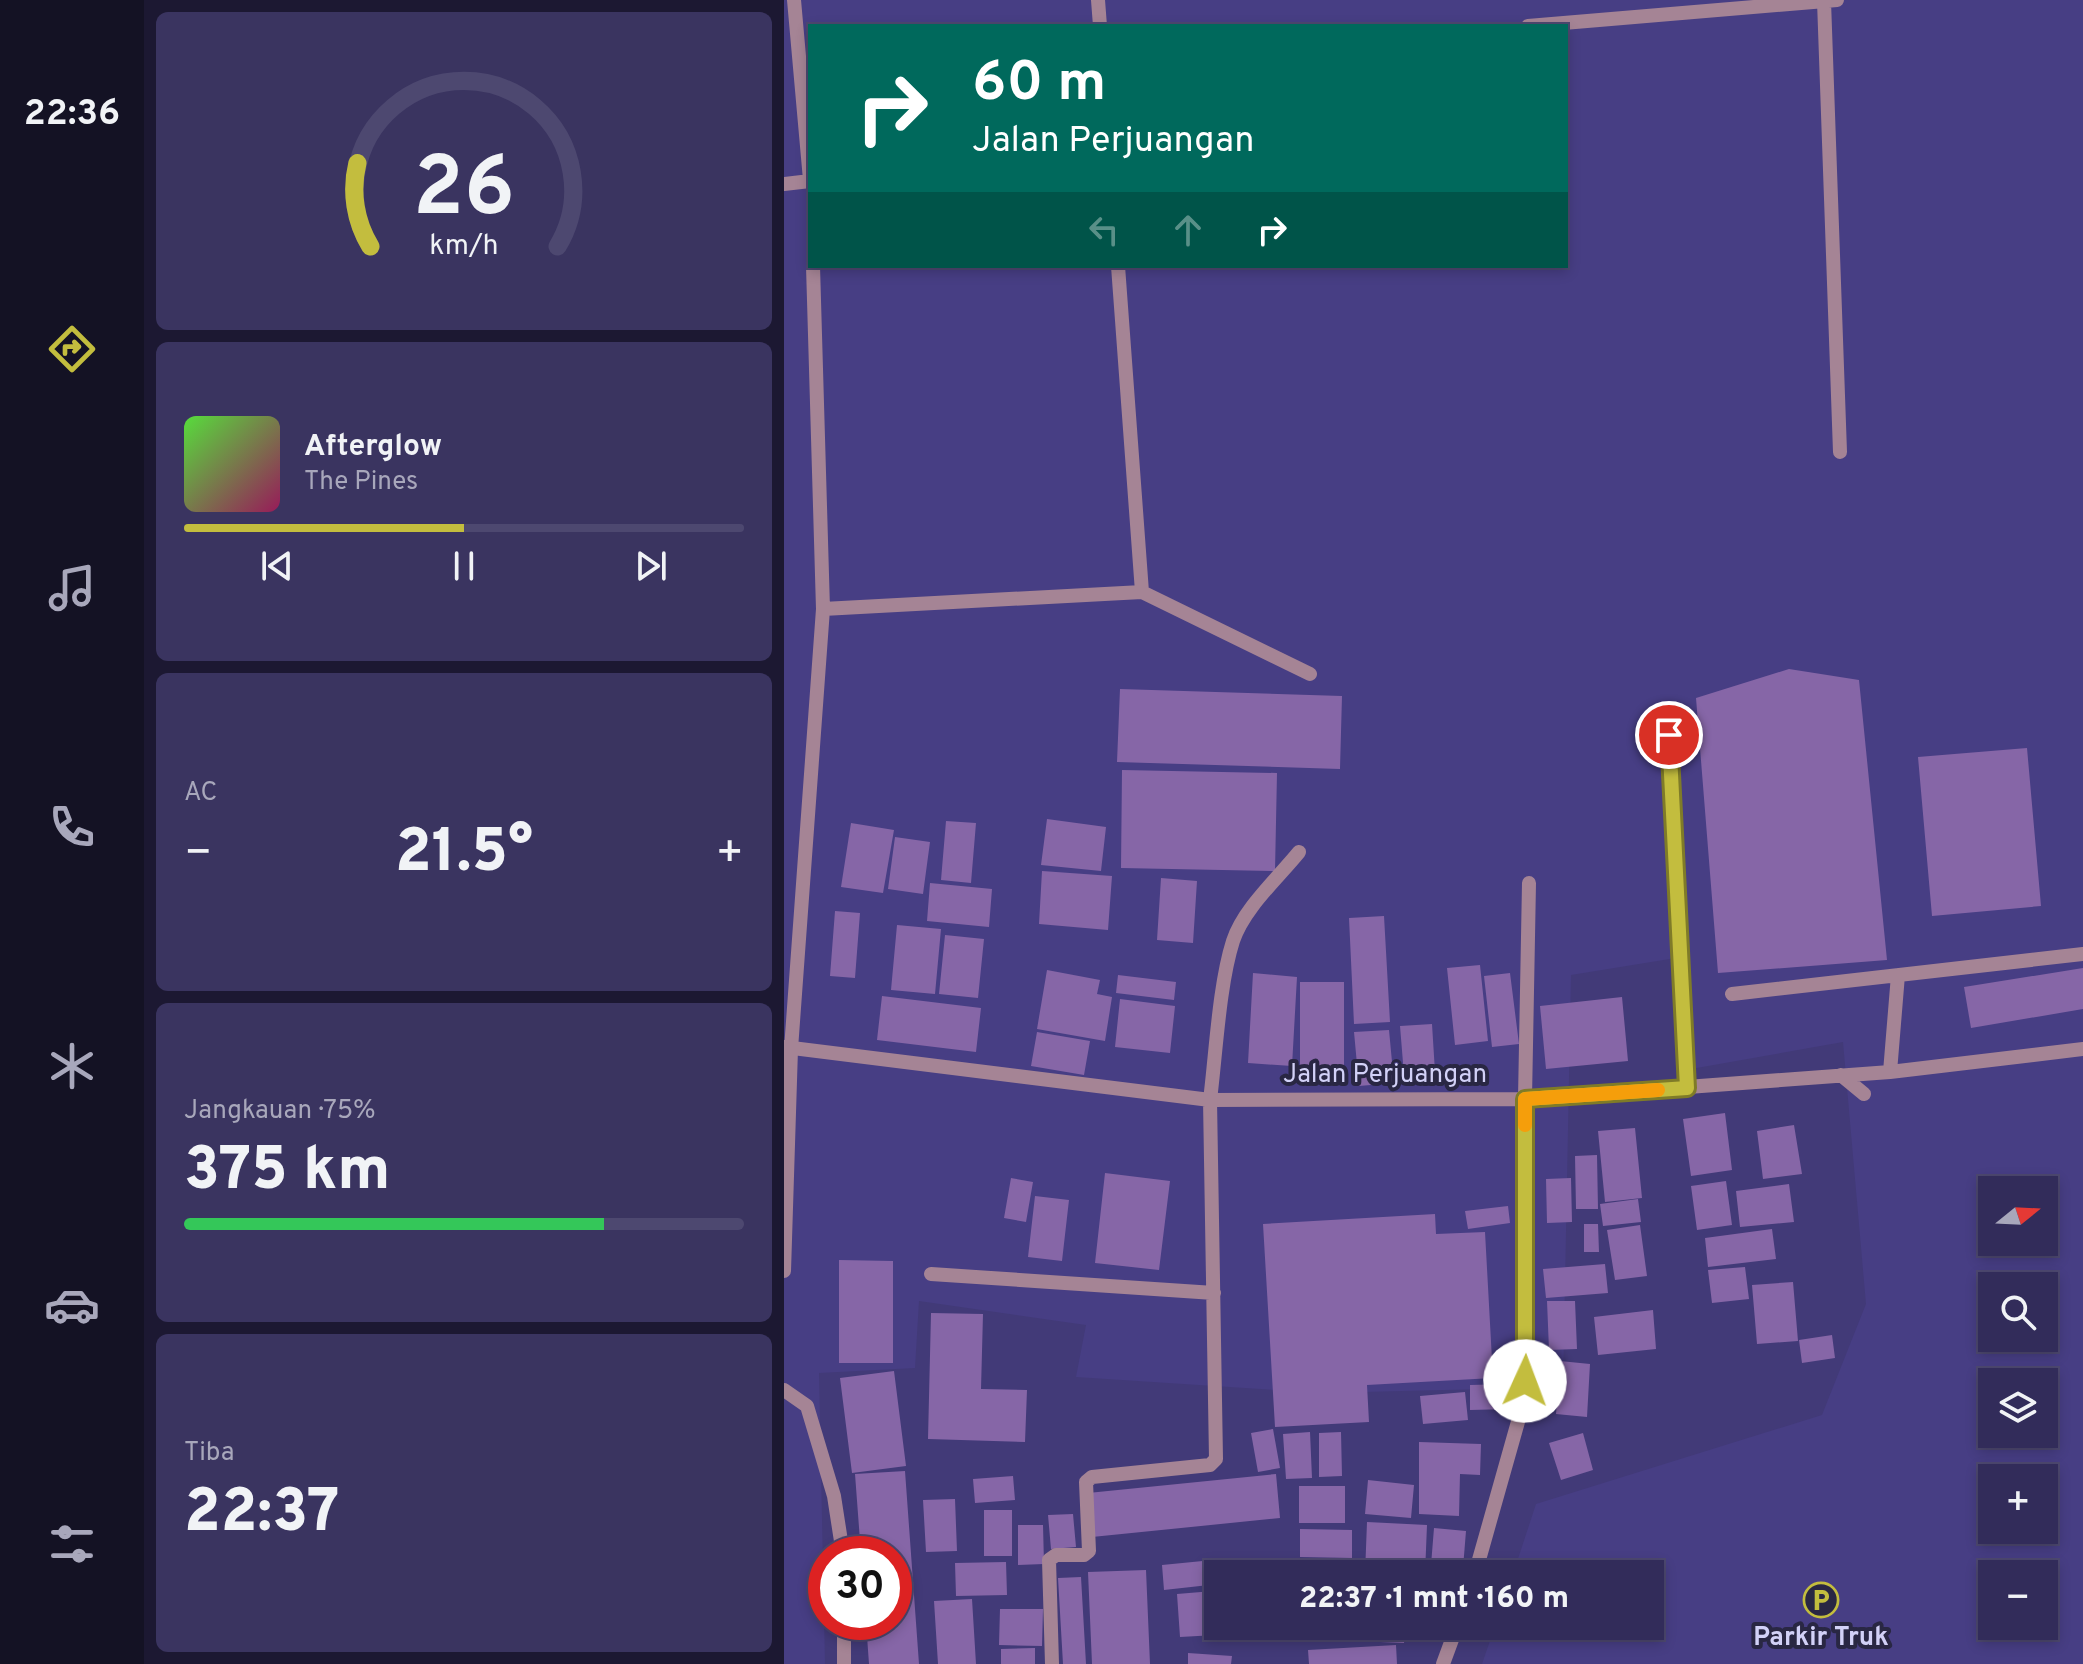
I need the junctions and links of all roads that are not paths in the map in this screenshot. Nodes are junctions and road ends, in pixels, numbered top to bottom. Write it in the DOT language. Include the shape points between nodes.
graph roads {
  1 [pos="794,0"];
  2 [pos="1098,0"];
  3 [pos="1837,0"];
  4 [pos="1824,1"];
  5 [pos="1100,24"];
  6 [pos="1552,24"];
  7 [pos="808,158"];
  8 [pos="808,181"];
  9 [pos="784,184"];
  10 [pos="813,268"];
  11 [pos="1118,268"];
  12 [pos="1840,452"];
  13 [pos="1142,592"];
  14 [pos="823,609"];
  15 [pos="1310,674"];
  16 [pos="1669,735"];
  17 [pos="1299,852"];
  18 [pos="1529,883"];
  19 [pos="2083,954"];
  20 [pos="1898,975"];
  21 [pos="1732,994"];
  22 [pos="788,1048"];
  23 [pos="2083,1049"];
  24 [pos="1890,1072"];
  25 [pos="1841,1075"];
  26 [pos="1687,1088"];
  27 [pos="1864,1094"];
  28 [pos="1525,1099"];
  29 [pos="1210,1100"];
  30 [pos="784,1271"];
  31 [pos="931,1274"];
  32 [pos="1214,1293"];
  33 [pos="784,1390"];
  34 [pos="840,1536"];
  35 [pos="1479,1560"];
  36 [pos="844,1640"];
  37 [pos="1452,1640"];
  38 [pos="844,1664"];
  39 [pos="1052,1664"];
  40 [pos="1443,1664"];
  1 -- 7 [label="street"];
  2 -- 5 [label="street"];
  3 -- 4 [label="street"];
  4 -- 6 [label="street"];
  4 -- 12 [label="street"];
  8 -- 9 [label="street"];
  10 -- 14 [label="street"];
  11 -- 13 [label="street"];
  13 -- 14 [label="street"];
  13 -- 15 [label="street"];
  14 -- 22 [label="street"];
  16 -- 26 [label="street"];
  17 -- 29 [label="street" via="1234,940"];
  18 -- 28 [label="street"];
  19 -- 20 [label="street"];
  20 -- 21 [label="street"];
  20 -- 24 [label="street"];
  22 -- 29 [label="street, Jalan Perjuangan"];
  22 -- 30 [label="street"];
  23 -- 24 [label="street, Jalan Perjuangan"];
  24 -- 25 [label="street, Jalan Perjuangan"];
  25 -- 26 [label="street, Jalan Perjuangan"];
  25 -- 27 [label="street"];
  26 -- 28 [label="street, Jalan Perjuangan"];
  28 -- 29 [label="street, Jalan Perjuangan"];
  28 -- 35 [label="street" via="1523,1404"];
  29 -- 32 [label="street"];
  31 -- 32 [label="street"];
  32 -- 39 [label="street" via="1216,1459 1210,1465 1092,1477 1086,1482 1089,1551 1049,1560"];
  33 -- 34 [label="street" via="807,1406"];
  36 -- 38 [label="street"];
  37 -- 40 [label="street"];
}
